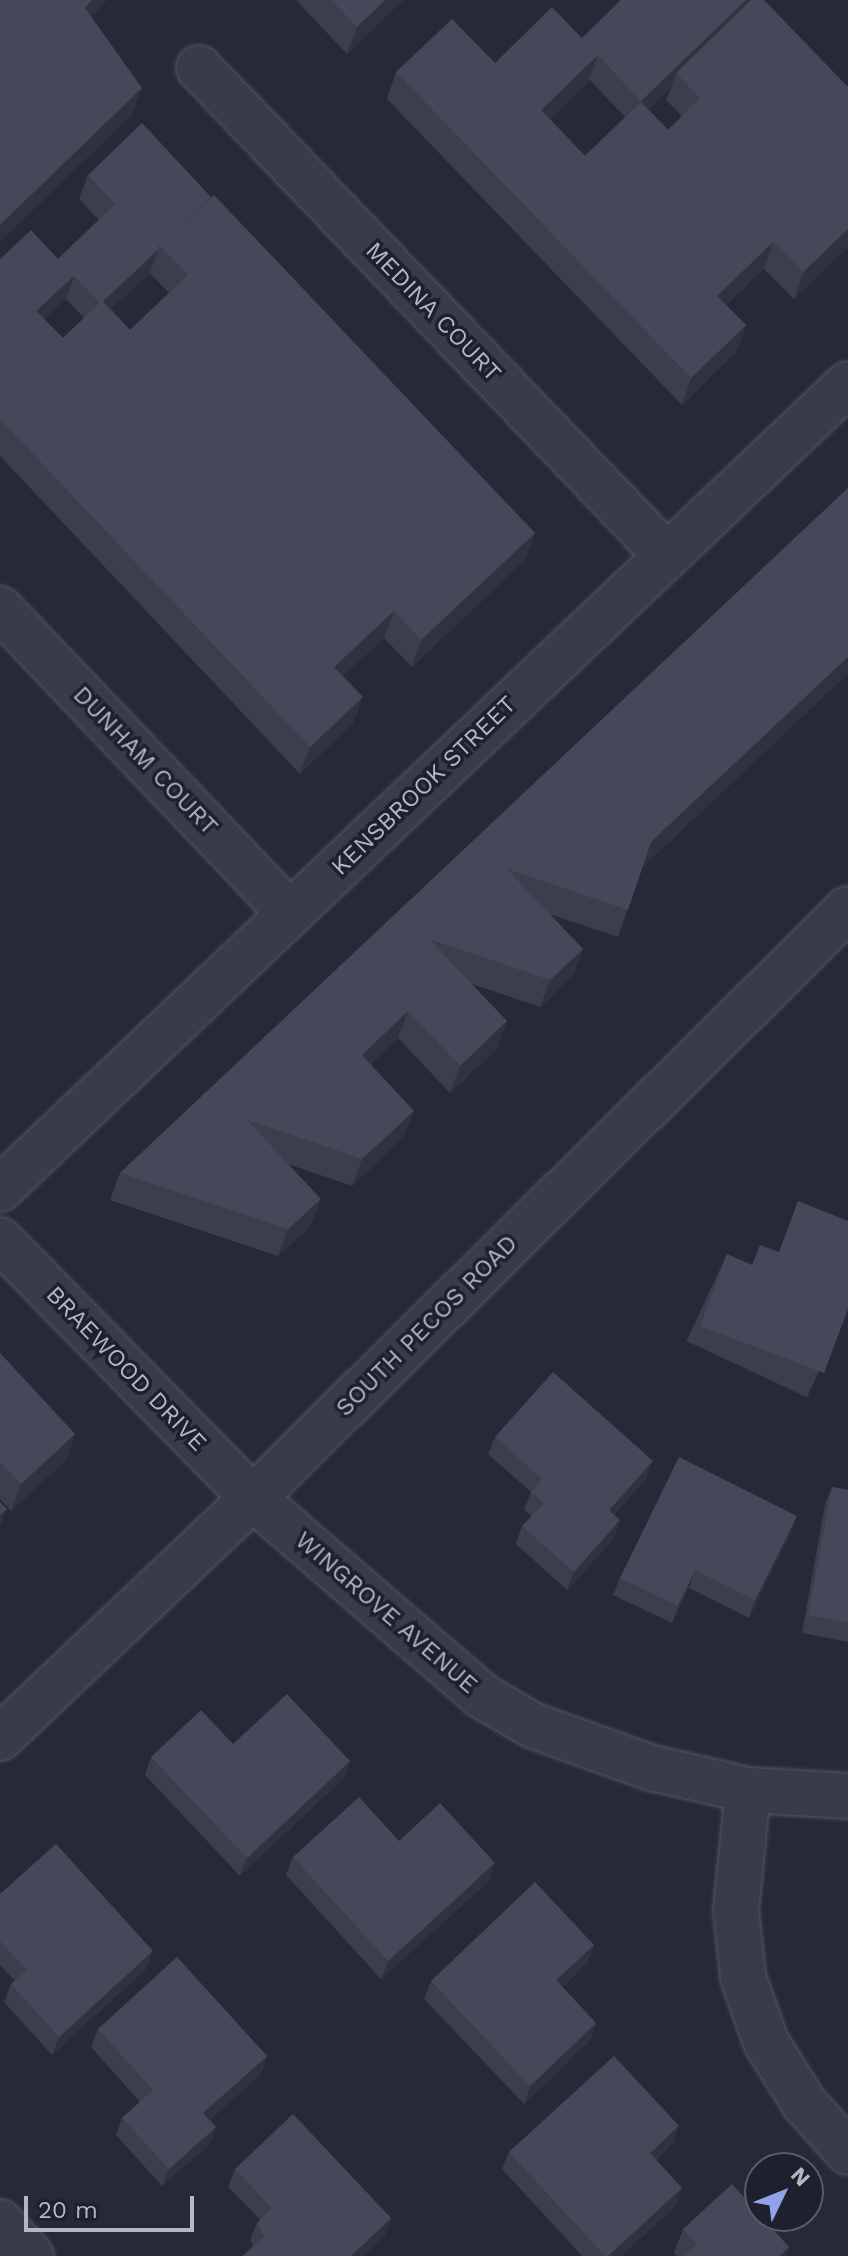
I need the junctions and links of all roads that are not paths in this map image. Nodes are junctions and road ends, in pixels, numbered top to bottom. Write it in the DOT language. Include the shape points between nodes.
graph roads {
  1 [pos="199,68"];
  2 [pos="848,384"];
  3 [pos="667,556"];
  4 [pos="0,609"];
  5 [pos="848,909"];
  6 [pos="290,914"];
  7 [pos="0,1189"];
  8 [pos="0,1240"];
  9 [pos="253,1498"];
  10 [pos="0,1738"];
  11 [pos="748,1790"];
  12 [pos="848,1796"];
  13 [pos="848,2152"];
  14 [pos="0,2222"];
  15 [pos="31,2256"];
  1 -- 3 [label="street, MEDINA COURT"];
  2 -- 3 [label="street, KENSBROOK STREET"];
  3 -- 6 [label="street, KENSBROOK STREET"];
  4 -- 6 [label="street, DUNHAM COURT"];
  5 -- 9 [label="street, SOUTH PECOS ROAD"];
  6 -- 7 [label="street, KENSBROOK STREET"];
  8 -- 9 [label="street, BRAEWOOD DRIVE"];
  9 -- 10 [label="street, SOUTH PECOS ROAD"];
  9 -- 11 [label="street, WINGROVE AVENUE" via="424,1650 521,1718 652,1768"];
  11 -- 12 [label="street, WINGROVE AVENUE"];
  11 -- 13 [label="street" via="736,1910 743,1977 766,2042 804,2103"];
  14 -- 15 [label="street"];
}
